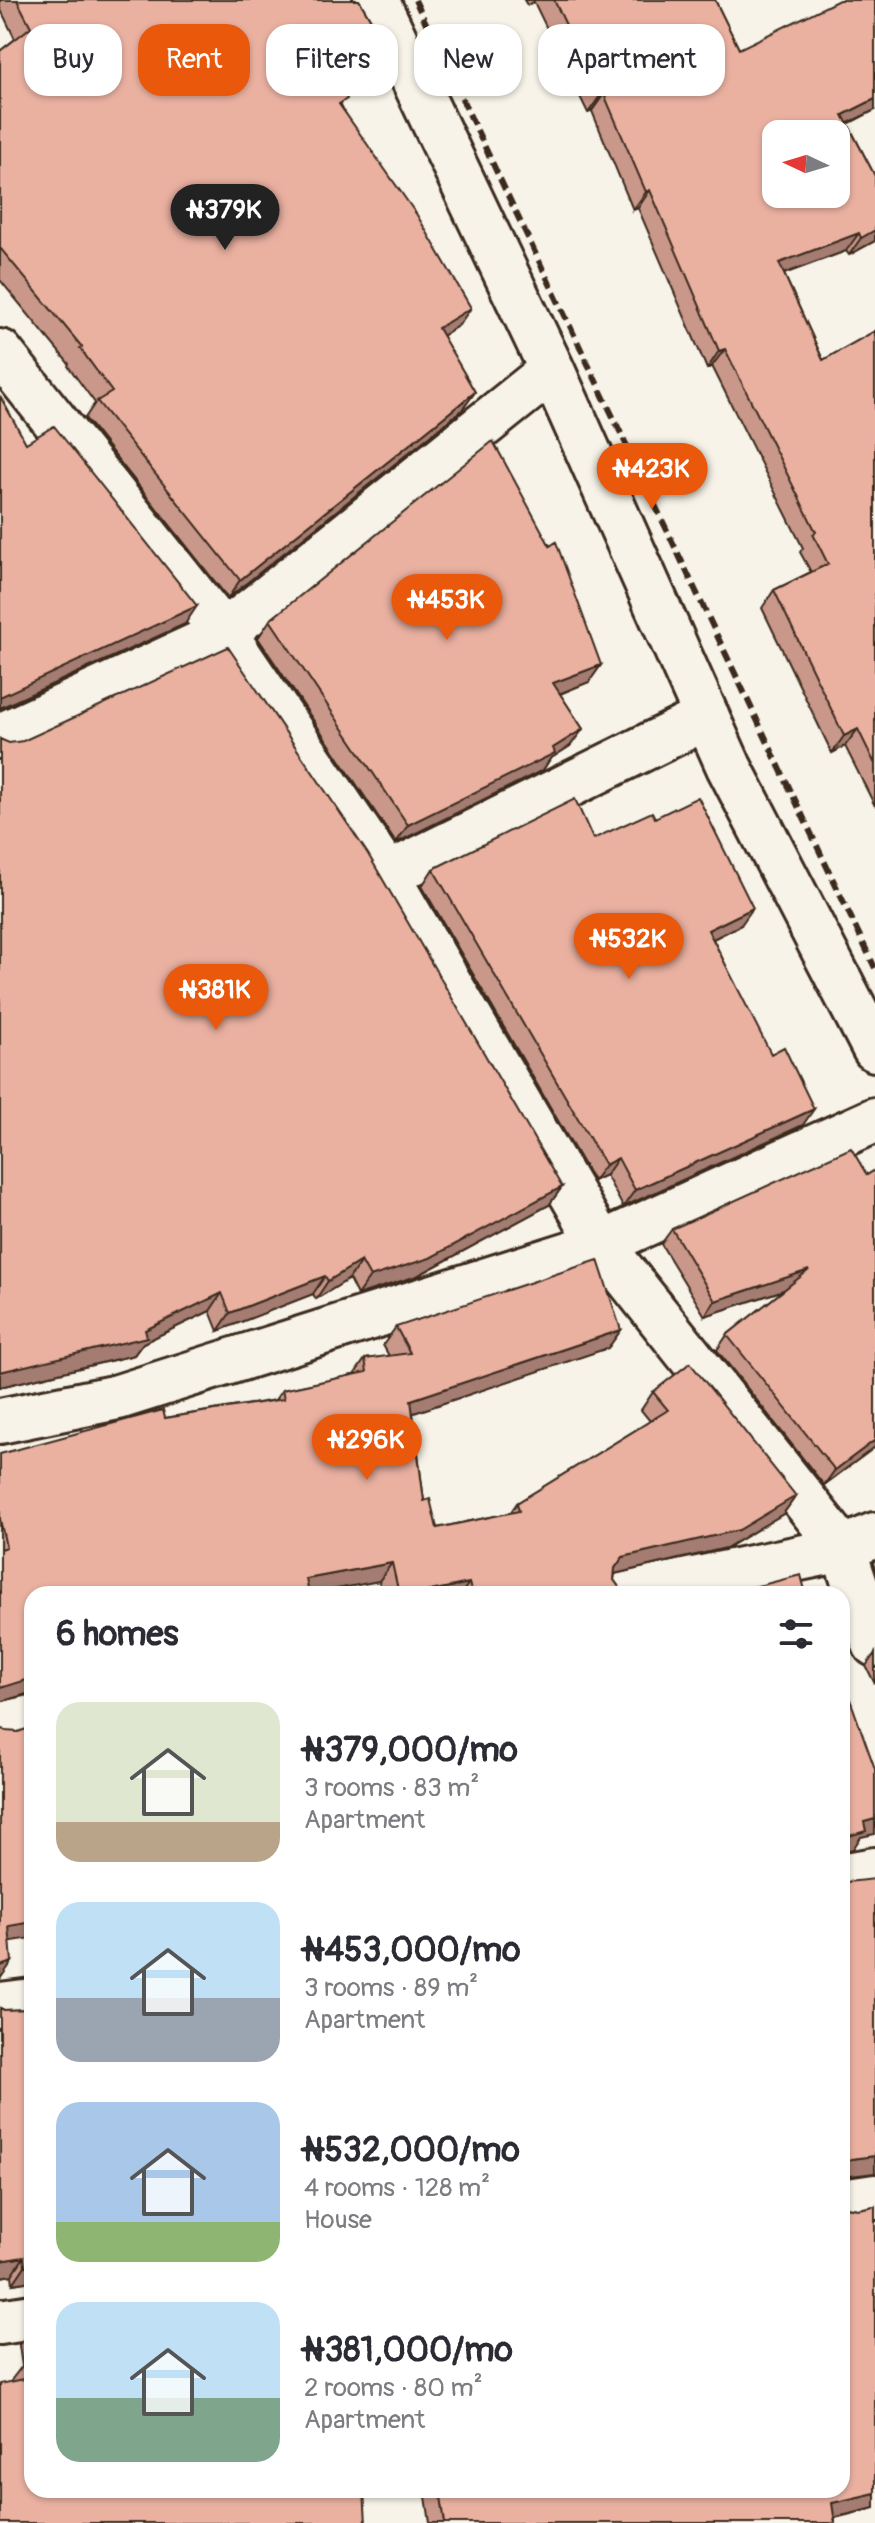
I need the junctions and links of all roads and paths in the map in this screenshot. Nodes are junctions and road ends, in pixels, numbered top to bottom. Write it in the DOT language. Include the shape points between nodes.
graph roads {
  1 [pos="376,0"];
  2 [pos="0,352"];
  3 [pos="552,370"];
  4 [pos="224,633"];
  5 [pos="707,717"];
  6 [pos="0,736"];
  7 [pos="387,875"];
  8 [pos="875,1049"];
  9 [pos="875,1120"];
  10 [pos="601,1244"];
  11 [pos="0,1421"];
  12 [pos="859,1542"];
  13 [pos="662,1586"];
  14 [pos="875,1644"];
  15 [pos="24,1720"];
  16 [pos="0,1725"];
  17 [pos="875,1870"];
  18 [pos="850,1875"];
  19 [pos="24,2002"];
  20 [pos="0,2005"];
  21 [pos="875,2197"];
  22 [pos="850,2201"];
  23 [pos="24,2318"];
  24 [pos="0,2322"];
  1 -- 3 [label="street"];
  2 -- 4 [label="street"];
  3 -- 4 [label="street"];
  3 -- 5 [label="street"];
  4 -- 6 [label="street"];
  4 -- 7 [label="street"];
  5 -- 7 [label="street"];
  5 -- 8 [label="street"];
  7 -- 10 [label="street"];
  9 -- 10 [label="street"];
  10 -- 11 [label="street" via="118,1397"];
  10 -- 12 [label="street"];
  12 -- 13 [label="street"];
  12 -- 14 [label="street"];
  15 -- 16 [label="street"];
  17 -- 18 [label="street"];
  19 -- 20 [label="street"];
  21 -- 22 [label="street"];
  23 -- 24 [label="street"];
}
